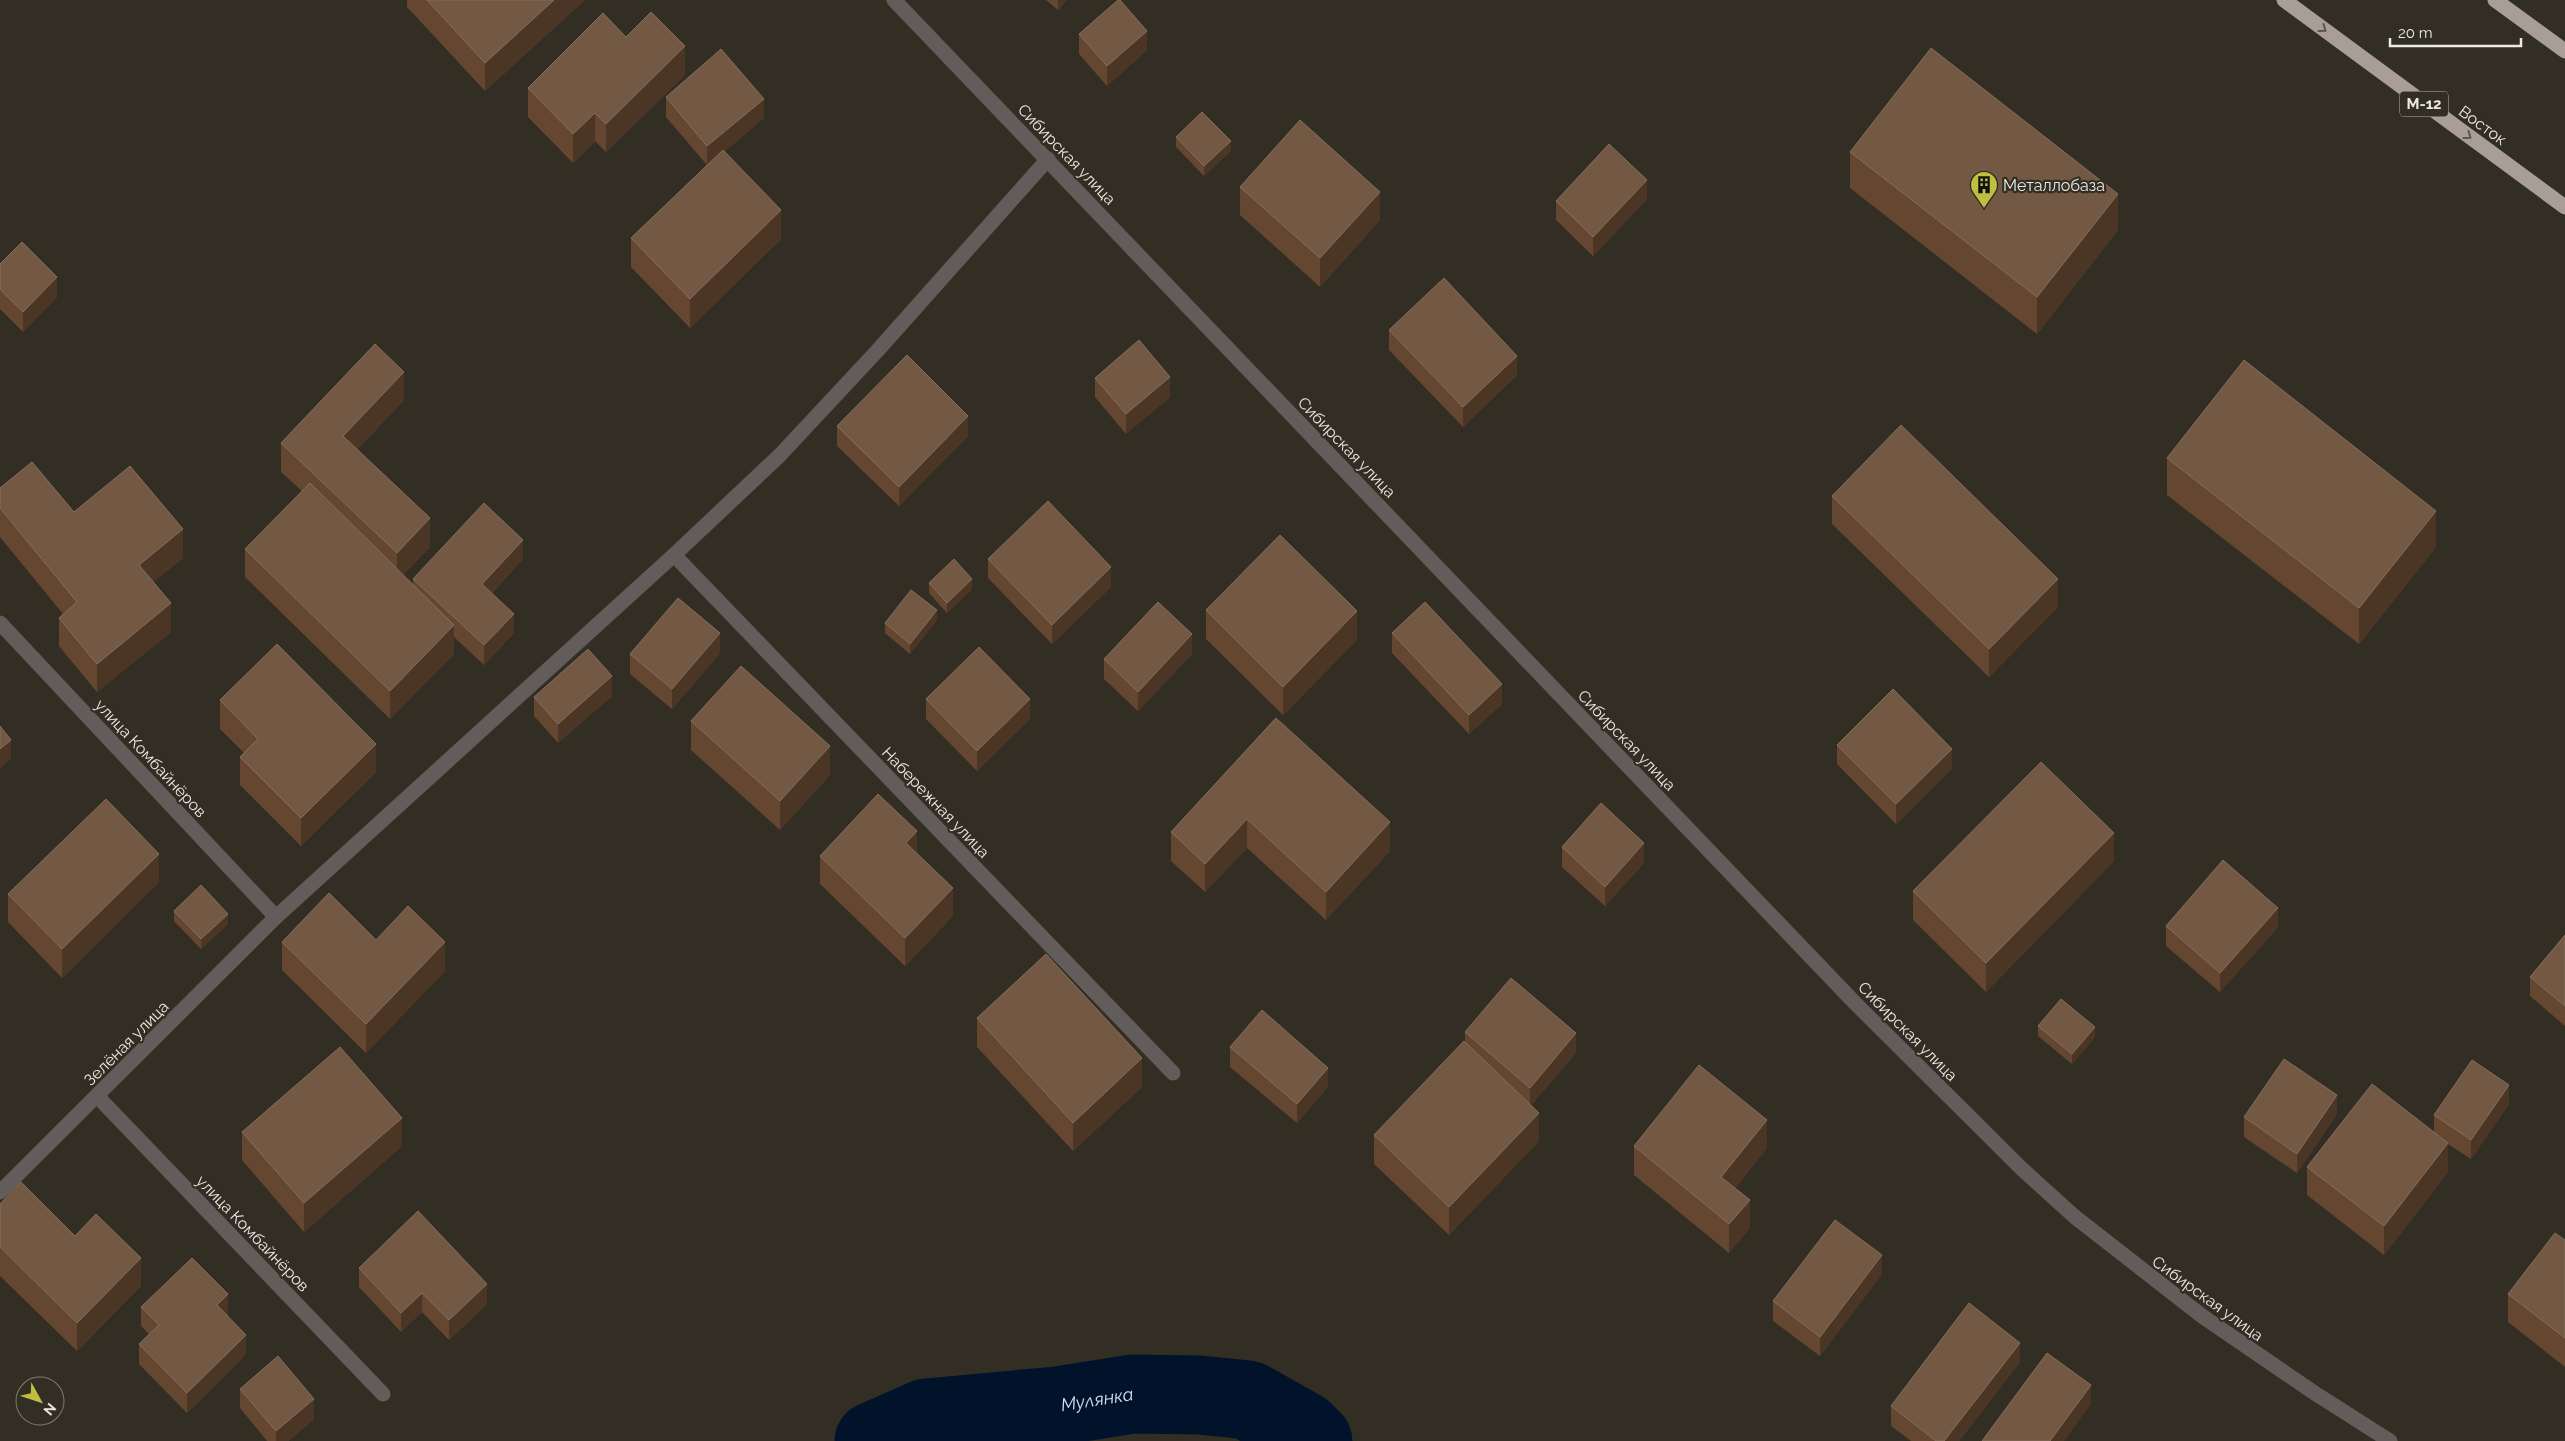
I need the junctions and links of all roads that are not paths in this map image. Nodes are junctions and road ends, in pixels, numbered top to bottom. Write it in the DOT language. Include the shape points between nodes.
graph roads {
  1 [pos="894,0"];
  2 [pos="2284,0"];
  3 [pos="2495,0"];
  4 [pos="2565,52"];
  5 [pos="1048,159"];
  6 [pos="2565,207"];
  7 [pos="674,555"];
  8 [pos="0,623"];
  9 [pos="276,917"];
  10 [pos="1173,1072"];
  11 [pos="98,1097"];
  12 [pos="0,1192"];
  13 [pos="383,1394"];
  14 [pos="2390,1441"];
  1 -- 5 [label="street, Сибирская улица"];
  2 -- 6 [label="highway, Восток / М-12, one-way"];
  3 -- 4 [label="highway"];
  5 -- 7 [label="street, Зелёная улица" via="793,441"];
  5 -- 14 [label="street, Сибирская улица" via="1855,1004 2022,1169 2082,1222 2202,1316"];
  7 -- 9 [label="street, Зелёная улица"];
  7 -- 10 [label="street, Набережная улица"];
  8 -- 9 [label="street, улица Комбайнёров"];
  9 -- 11 [label="street, Зелёная улица"];
  11 -- 12 [label="street, Зелёная улица"];
  11 -- 13 [label="street, улица Комбайнёров"];
}
